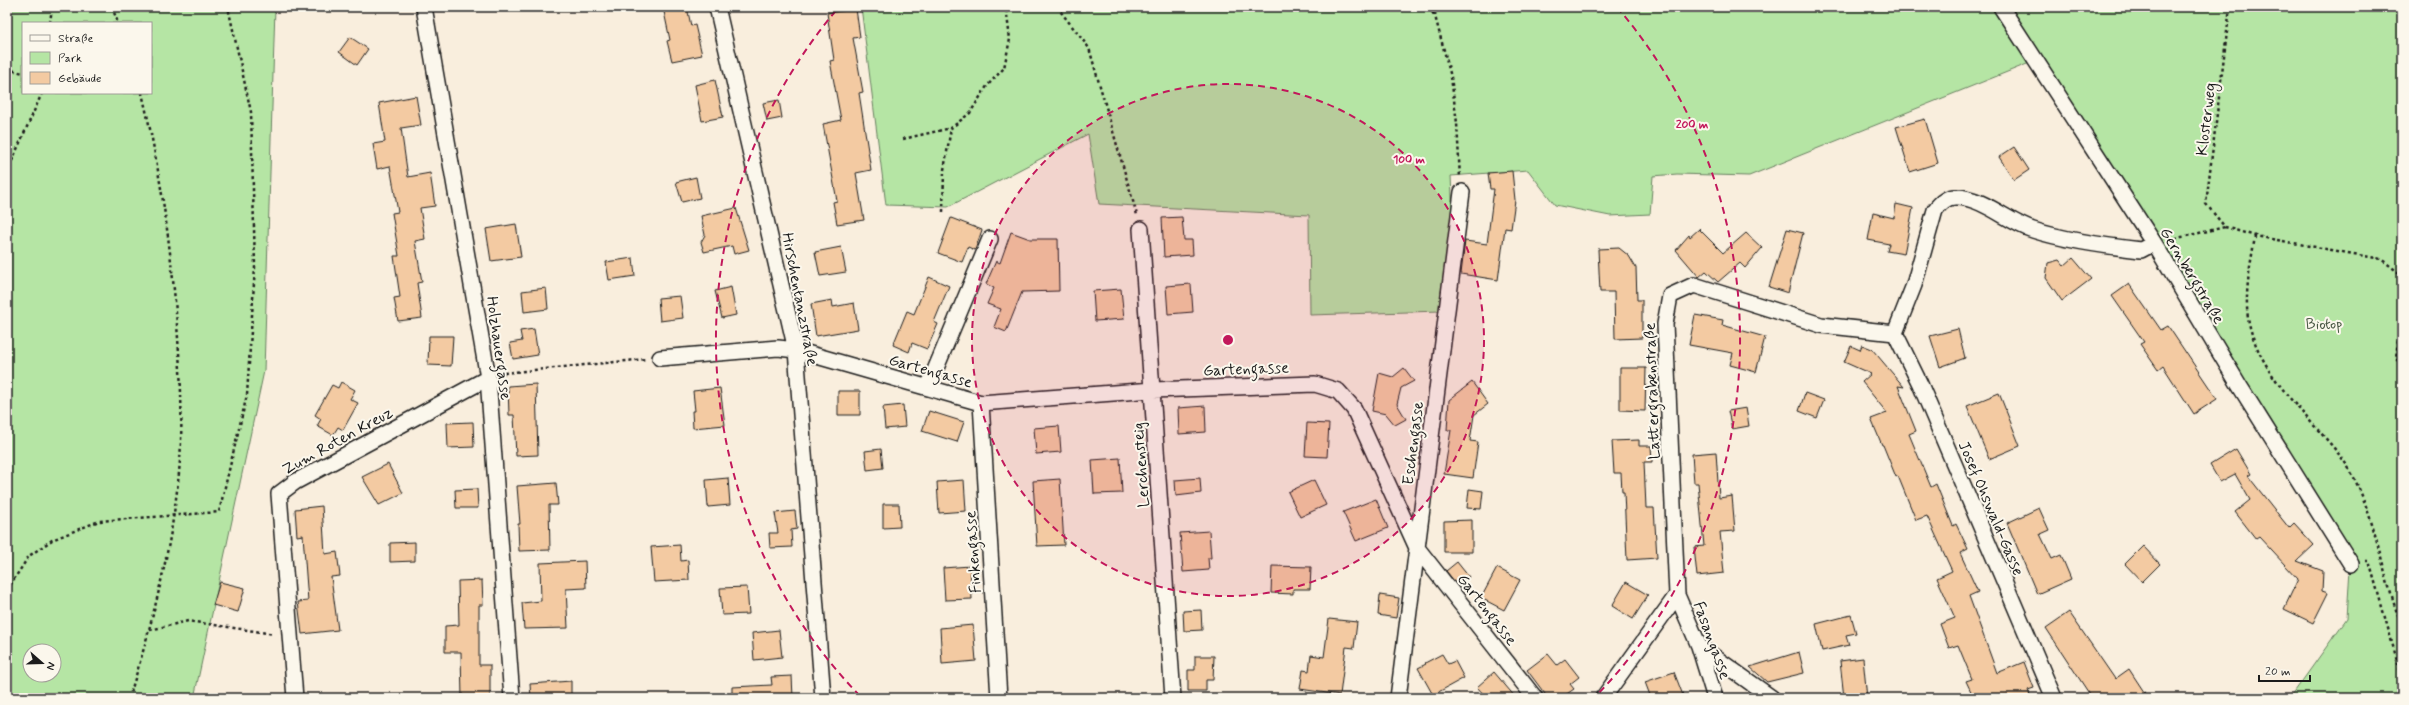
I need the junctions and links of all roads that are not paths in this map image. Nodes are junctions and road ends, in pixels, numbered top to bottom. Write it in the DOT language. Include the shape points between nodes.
graph roads {
  1 [pos="424,7"];
  2 [pos="717,7"];
  3 [pos="2001,7"];
  4 [pos="1462,192"];
  5 [pos="1141,229"];
  6 [pos="990,239"];
  7 [pos="2154,243"];
  8 [pos="1895,333"];
  9 [pos="796,350"];
  10 [pos="660,358"];
  11 [pos="488,378"];
  12 [pos="928,387"];
  13 [pos="1153,390"];
  14 [pos="981,403"];
  15 [pos="1417,548"];
  16 [pos="2351,564"];
  17 [pos="1677,595"];
  18 [pos="1699,646"];
  19 [pos="294,698"];
  20 [pos="512,698"];
  21 [pos="823,698"];
  22 [pos="999,698"];
  23 [pos="1173,698"];
  24 [pos="1398,698"];
  25 [pos="1534,698"];
  26 [pos="1602,698"];
  27 [pos="1715,698"];
  28 [pos="1772,698"];
  29 [pos="2054,698"];
  1 -- 11 [label="street, Holzhauergasse"];
  2 -- 9 [label="street, Hirschentanzstraße"];
  3 -- 7 [label="street, Gernbergstraße"];
  4 -- 15 [label="street, Eschengasse"];
  5 -- 13 [label="street, Lerchensteig"];
  6 -- 12 [label="street"];
  7 -- 8 [label="street" via="2141,250 2050,235 2031,230 1972,200 1948,198 1940,203 1931,221 1914,285"];
  7 -- 16 [label="street, Gernbergstraße"];
  8 -- 17 [label="street, Lattergrabenstraße" via="1821,325 1694,285 1670,296 1665,324"];
  8 -- 29 [label="street, Josef Ohswald-Gasse" via="1920,384"];
  9 -- 10 [label="street" via="778,348"];
  9 -- 12 [label="street, Gartengasse"];
  9 -- 21 [label="street, Hirschentanzstraße"];
  11 -- 19 [label="street, Zum Roten Kreuz" via="295,482 279,494"];
  11 -- 20 [label="street, Holzhauergasse"];
  12 -- 14 [label="street, Gartengasse"];
  13 -- 14 [label="street, Gartengasse"];
  13 -- 15 [label="street, Gartengasse" via="1315,384 1338,392 1354,408"];
  13 -- 23 [label="street, Lerchensteig"];
  14 -- 22 [label="street, Finkengasse"];
  15 -- 24 [label="street, Eschengasse"];
  15 -- 25 [label="street, Gartengasse"];
  17 -- 18 [label="street, Fasangasse"];
  17 -- 26 [label="street"];
  18 -- 27 [label="street, Fasangasse"];
  18 -- 28 [label="street"];
}
